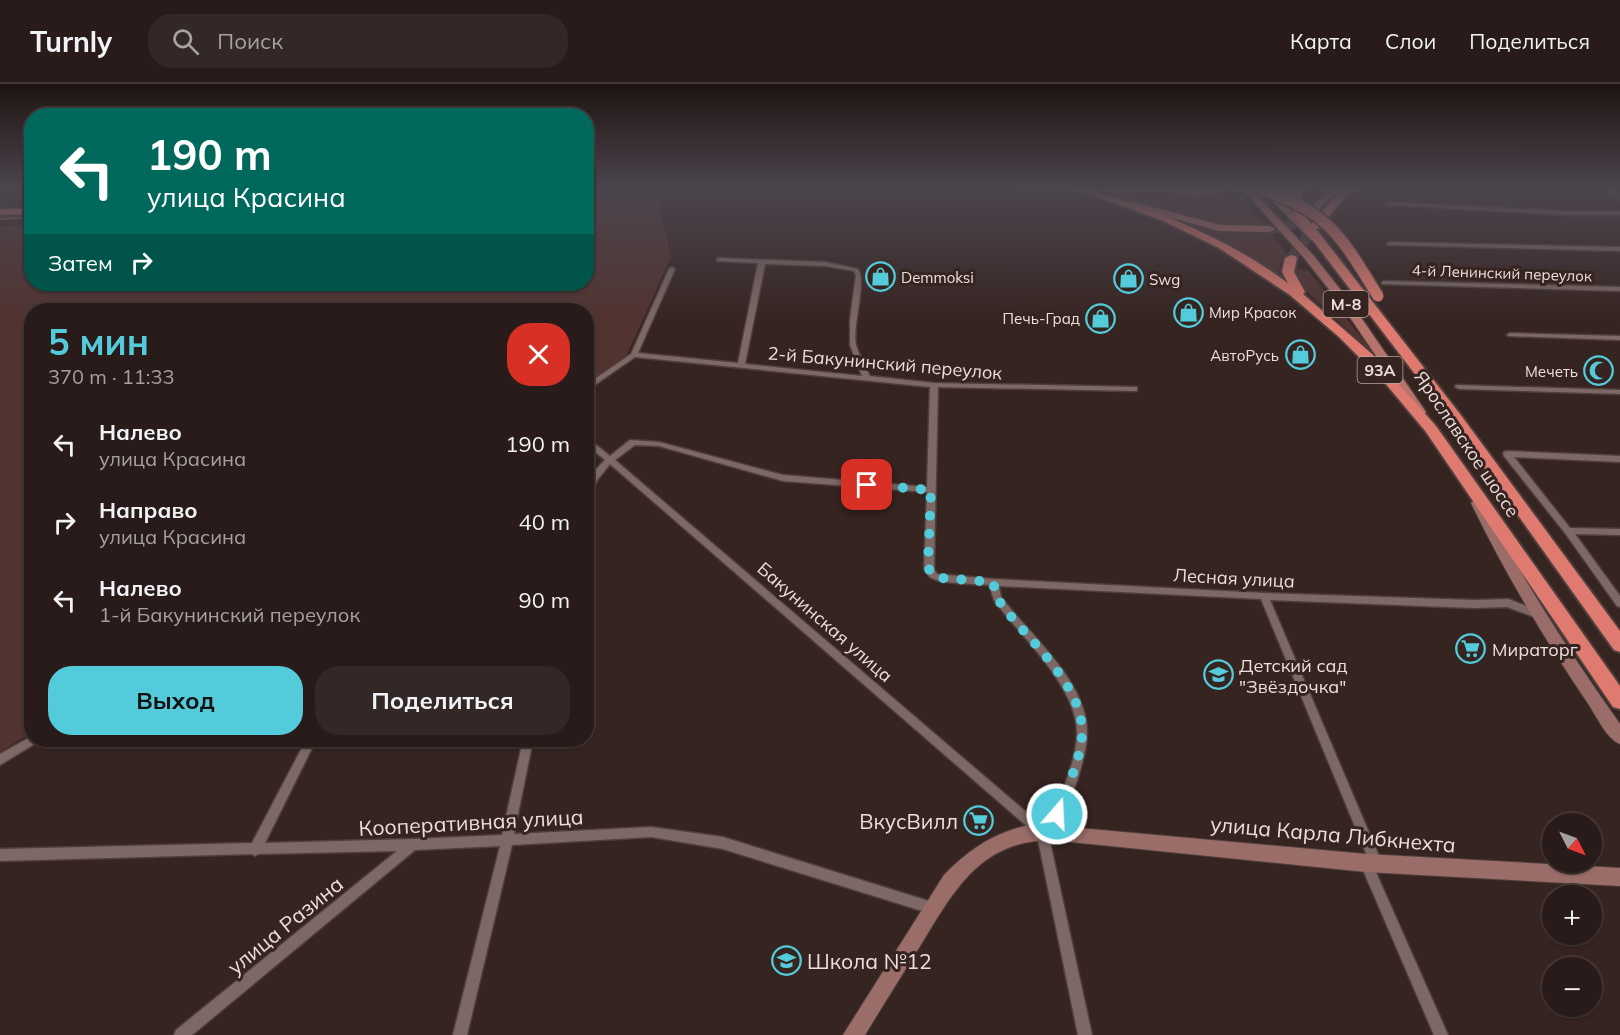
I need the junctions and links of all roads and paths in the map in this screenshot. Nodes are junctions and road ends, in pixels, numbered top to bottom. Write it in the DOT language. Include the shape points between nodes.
graph roads {
  1 [pos="1201,234"];
  2 [pos="1288,234"];
  3 [pos="1308,234"];
  4 [pos="1314,234"];
  5 [pos="1337,234"];
  6 [pos="1390,244"];
  7 [pos="1620,249"];
  8 [pos="1291,258"];
  9 [pos="1332,258"];
  10 [pos="719,260"];
  11 [pos="762,261"];
  12 [pos="672,269"];
  13 [pos="1384,283"];
  14 [pos="1620,289"];
  15 [pos="1322,316"];
  16 [pos="1510,335"];
  17 [pos="1620,338"];
  18 [pos="634,354"];
  19 [pos="741,365"];
  20 [pos="867,379"];
  21 [pos="594,383"];
  22 [pos="934,385"];
  23 [pos="1459,387"];
  24 [pos="1134,389"];
  25 [pos="1620,392"];
  26 [pos="1455,417"];
  27 [pos="1432,430"];
  28 [pos="594,445"];
  29 [pos="611,459"];
  30 [pos="1620,459"];
  31 [pos="594,476"];
  32 [pos="931,490"];
  33 [pos="1471,490"];
  34 [pos="1568,531"];
  35 [pos="1620,532"];
  36 [pos="993,582"];
  37 [pos="1524,588"];
  38 [pos="1264,596"];
  39 [pos="1509,603"];
  40 [pos="1620,603"];
  41 [pos="1542,616"];
  42 [pos="1620,645"];
  43 [pos="1620,701"];
  44 [pos="1620,737"];
  45 [pos="24,745"];
  46 [pos="307,747"];
  47 [pos="527,747"];
  48 [pos="0,760"];
  49 [pos="1046,832"];
  50 [pos="507,840"];
  51 [pos="413,845"];
  52 [pos="255,850"];
  53 [pos="0,855"];
  54 [pos="1371,863"];
  55 [pos="1620,877"];
  56 [pos="932,908"];
  57 [pos="181,1035"];
  58 [pos="460,1035"];
  59 [pos="853,1035"];
  60 [pos="1085,1035"];
  61 [pos="1441,1035"];
  1 -- 15 [label="highway, 93A" via="1260,268"];
  2 -- 27 [label="main road, Ярославское шоссе / М-8" via="1347,305"];
  3 -- 9 [label="main road, Ярославское шоссе / М-8"];
  4 -- 9 [label="highway"];
  5 -- 26 [label="highway, bridge"];
  6 -- 7 [label="street"];
  8 -- 15 [label="highway, 93A" via="1290,278"];
  9 -- 26 [label="highway, Ярославское шоссе / М-8"];
  10 -- 11 [label="street"];
  11 -- 19 [label="street"];
  11 -- 20 [label="street" via="825,264 856,270 859,275 853,345"];
  12 -- 18 [label="street"];
  13 -- 14 [label="street, 4-й Ленинский переулок"];
  15 -- 27 [label="highway, 93A" via="1389,379"];
  16 -- 17 [label="street"];
  18 -- 19 [label="street, 2-й Бакунинский переулок"];
  18 -- 21 [label="street"];
  19 -- 20 [label="street, 2-й Бакунинский переулок"];
  20 -- 22 [label="street, 2-й Бакунинский переулок"];
  22 -- 24 [label="street, 2-й Бакунинский переулок"];
  22 -- 32 [label="street"];
  23 -- 25 [label="street"];
  26 -- 42 [label="highway, Ярославское шоссе / М-8"];
  27 -- 33 [label="highway, Ярославское шоссе / М-8"];
  28 -- 29 [label="street, Бакунинская улица"];
  29 -- 31 [label="street"];
  29 -- 32 [label="street" via="633,442 642,441 783,478"];
  29 -- 49 [label="street, Бакунинская улица"];
  30 -- 34 [label="street" via="1508,454"];
  32 -- 36 [label="street, Лесная улица" via="930,573 941,578"];
  33 -- 37 [label="street"];
  33 -- 43 [label="highway, Ярославское шоссе / М-8"];
  34 -- 35 [label="street"];
  34 -- 40 [label="street"];
  36 -- 38 [label="street, Лесная улица"];
  36 -- 49 [label="street" via="997,598 1068,686 1078,706 1082,730 1078,753"];
  37 -- 39 [label="street" via="1523,595"];
  37 -- 41 [label="street"];
  38 -- 39 [label="street, Лесная улица"];
  38 -- 54 [label="street"];
  39 -- 41 [label="street"];
  41 -- 44 [label="street"];
  45 -- 48 [label="street"];
  46 -- 52 [label="street"];
  47 -- 50 [label="street"];
  49 -- 54 [label="street, улица Карла Либкнехта"];
  49 -- 56 [label="street, улица Карла Либкнехта" via="1017,834 984,849 950,881"];
  49 -- 60 [label="street"];
  50 -- 51 [label="street, Кооперативная улица"];
  50 -- 56 [label="street, Кооперативная улица" via="651,832 723,843"];
  50 -- 58 [label="street"];
  51 -- 52 [label="street, Кооперативная улица"];
  51 -- 57 [label="street, улица Разина"];
  52 -- 53 [label="street, Кооперативная улица"];
  54 -- 55 [label="street, улица Карла Либкнехта"];
  54 -- 61 [label="street"];
  56 -- 59 [label="street, улица Карла Либкнехта"];
}
